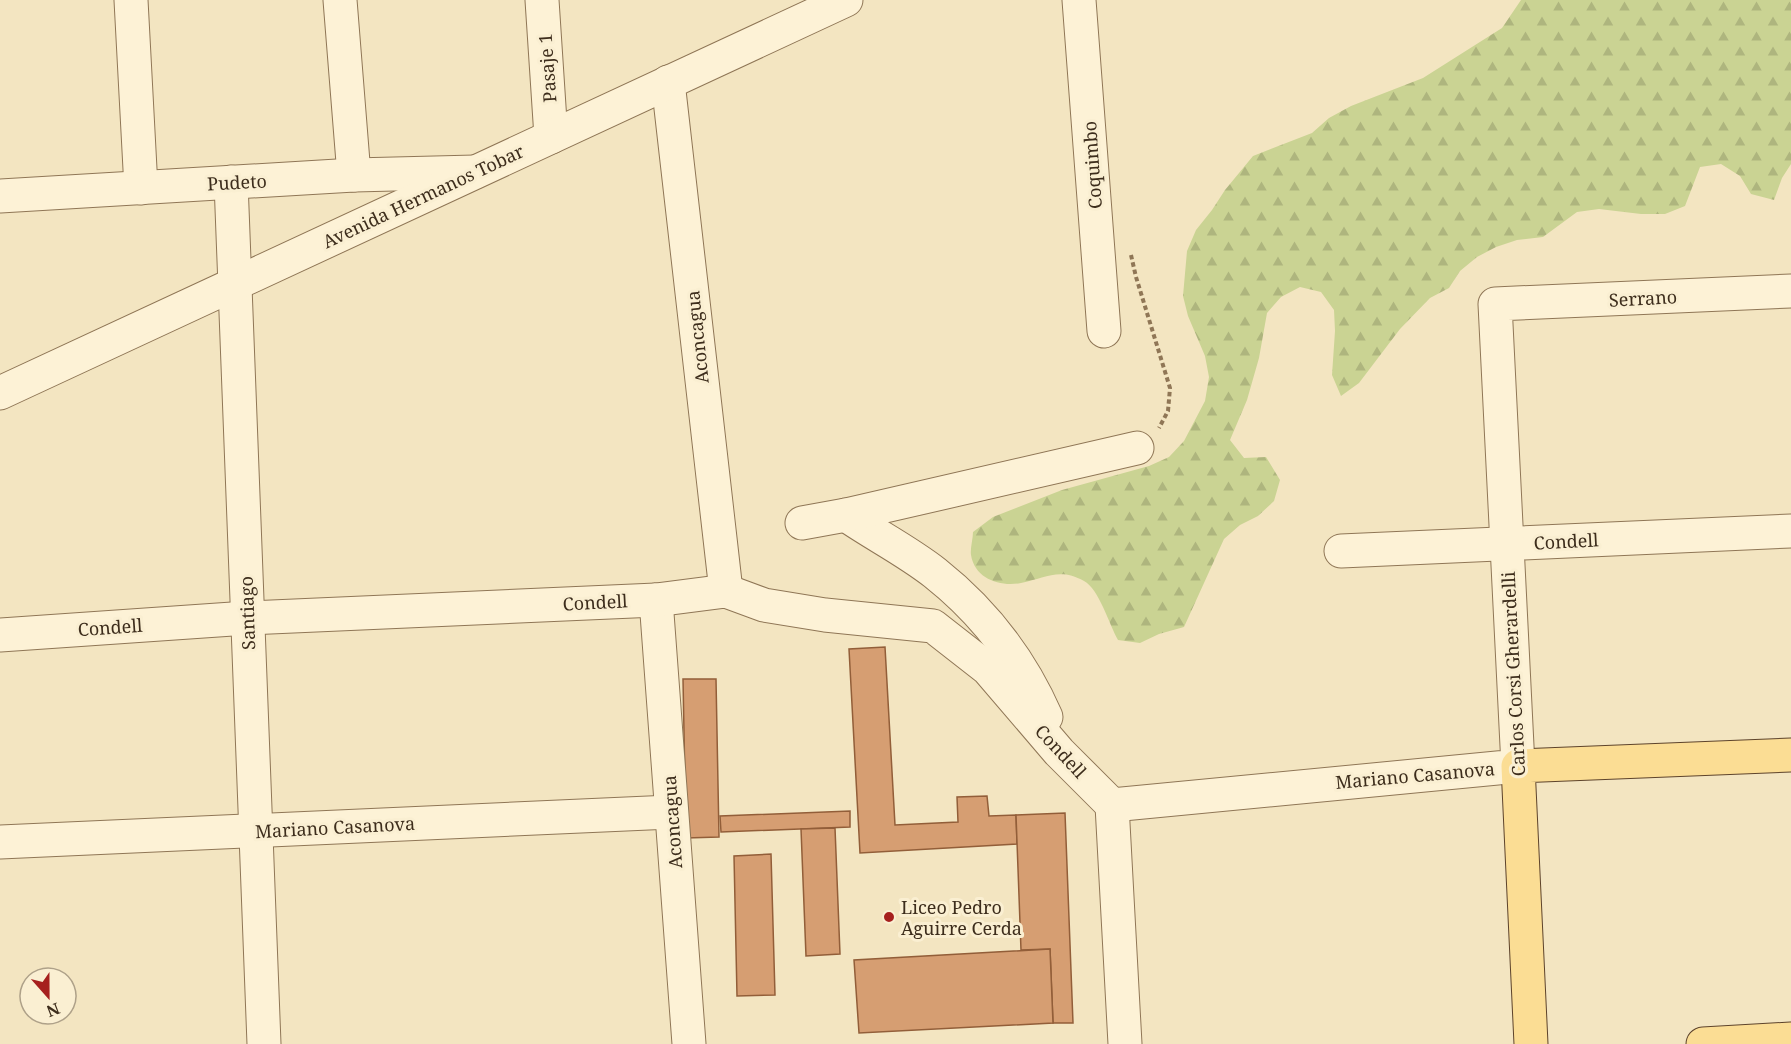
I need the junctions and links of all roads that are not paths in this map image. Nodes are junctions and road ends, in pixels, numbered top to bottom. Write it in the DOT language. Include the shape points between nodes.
graph roads {
  1 [pos="132,0"];
  2 [pos="340,0"];
  3 [pos="542,0"];
  4 [pos="846,0"];
  5 [pos="1079,0"];
  6 [pos="668,82"];
  7 [pos="551,137"];
  8 [pos="475,172"];
  9 [pos="354,175"];
  10 [pos="231,182"];
  11 [pos="141,188"];
  12 [pos="0,196"];
  13 [pos="235,283"];
  14 [pos="1791,291"];
  15 [pos="1494,304"];
  16 [pos="1104,331"];
  17 [pos="0,393"];
  18 [pos="1137,448"];
  19 [pos="846,515"];
  20 [pos="802,523"];
  21 [pos="1791,531"];
  22 [pos="1506,544"];
  23 [pos="1341,551"];
  24 [pos="726,591"];
  25 [pos="656,600"];
  26 [pos="248,618"];
  27 [pos="0,634"];
  28 [pos="1059,752"];
  29 [pos="1791,755"];
  30 [pos="1518,766"];
  31 [pos="1112,805"];
  32 [pos="671,812"];
  33 [pos="256,830"];
  34 [pos="0,842"];
  35 [pos="1791,1039"];
  36 [pos="264,1044"];
  37 [pos="689,1044"];
  38 [pos="1125,1044"];
  39 [pos="1532,1044"];
  40 [pos="1703,1044"];
  1 -- 11 [label="street"];
  2 -- 9 [label="street"];
  3 -- 7 [label="street, Pasaje 1"];
  4 -- 6 [label="street, Avenida Hermanos Tobar"];
  5 -- 16 [label="street, Coquimbo"];
  6 -- 7 [label="street, Avenida Hermanos Tobar"];
  6 -- 24 [label="street, Aconcagua"];
  7 -- 8 [label="street, Avenida Hermanos Tobar"];
  8 -- 9 [label="street, Pudeto"];
  8 -- 13 [label="street, Avenida Hermanos Tobar"];
  9 -- 10 [label="street, Pudeto"];
  10 -- 11 [label="street, Pudeto"];
  10 -- 13 [label="street, Santiago"];
  11 -- 12 [label="street, Pudeto"];
  13 -- 17 [label="street, Avenida Hermanos Tobar"];
  13 -- 26 [label="street, Santiago"];
  14 -- 15 [label="street, Serrano"];
  15 -- 22 [label="street, Carlos Corsi Gherardelli"];
  18 -- 19 [label="street"];
  19 -- 20 [label="street"];
  19 -- 28 [label="street" via="934,572 982,617 1003,642 1036,695"];
  21 -- 22 [label="street, Condell"];
  22 -- 23 [label="street, Condell"];
  22 -- 30 [label="street, Carlos Corsi Gherardelli"];
  24 -- 25 [label="street, Condell"];
  24 -- 28 [label="street, Condell" via="765,605 933,626 988,669"];
  25 -- 26 [label="street, Condell"];
  25 -- 32 [label="street, Aconcagua"];
  26 -- 27 [label="street, Condell"];
  26 -- 33 [label="street, Santiago"];
  28 -- 31 [label="street, Condell"];
  29 -- 30 [label="main road, Mariano Casanova"];
  30 -- 31 [label="street, Mariano Casanova"];
  30 -- 39 [label="main road, Carlos Corsi Gherardelli"];
  31 -- 38 [label="street"];
  32 -- 33 [label="street, Mariano Casanova"];
  32 -- 37 [label="street, Aconcagua"];
  33 -- 34 [label="street, Mariano Casanova"];
  33 -- 36 [label="street, Santiago"];
  35 -- 40 [label="main road"];
}
